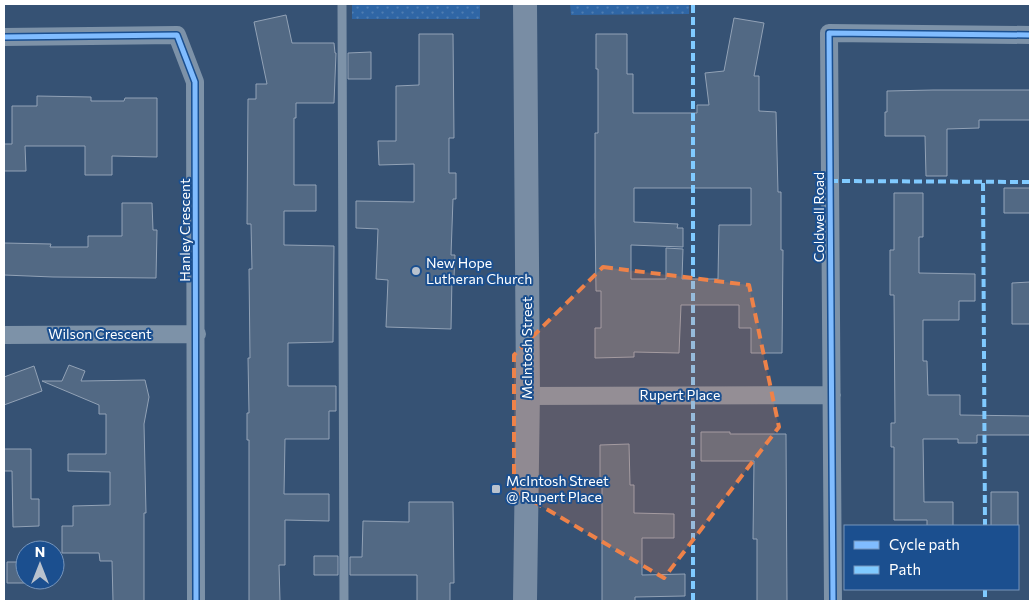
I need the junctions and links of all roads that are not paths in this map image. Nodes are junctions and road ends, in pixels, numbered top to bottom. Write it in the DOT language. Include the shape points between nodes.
graph roads {
  1 [pos="342,4"];
  2 [pos="525,4"];
  3 [pos="1030,35"];
  4 [pos="4,37"];
  5 [pos="196,334"];
  6 [pos="4,335"];
  7 [pos="832,395"];
  8 [pos="528,396"];
  9 [pos="196,601"];
  10 [pos="344,601"];
  11 [pos="525,601"];
  12 [pos="833,601"];
  1 -- 10 [label="lane"];
  2 -- 8 [label="street, McIntosh Street"];
  3 -- 7 [label="street, Coldwell Road" via="829,33"];
  4 -- 5 [label="street, Hanley Crescent" via="177,35 195,82"];
  5 -- 6 [label="street, Wilson Crescent"];
  5 -- 9 [label="street, Hanley Crescent"];
  7 -- 8 [label="street, Rupert Place"];
  7 -- 12 [label="street, Coldwell Road"];
  8 -- 11 [label="street, McIntosh Street"];
}
